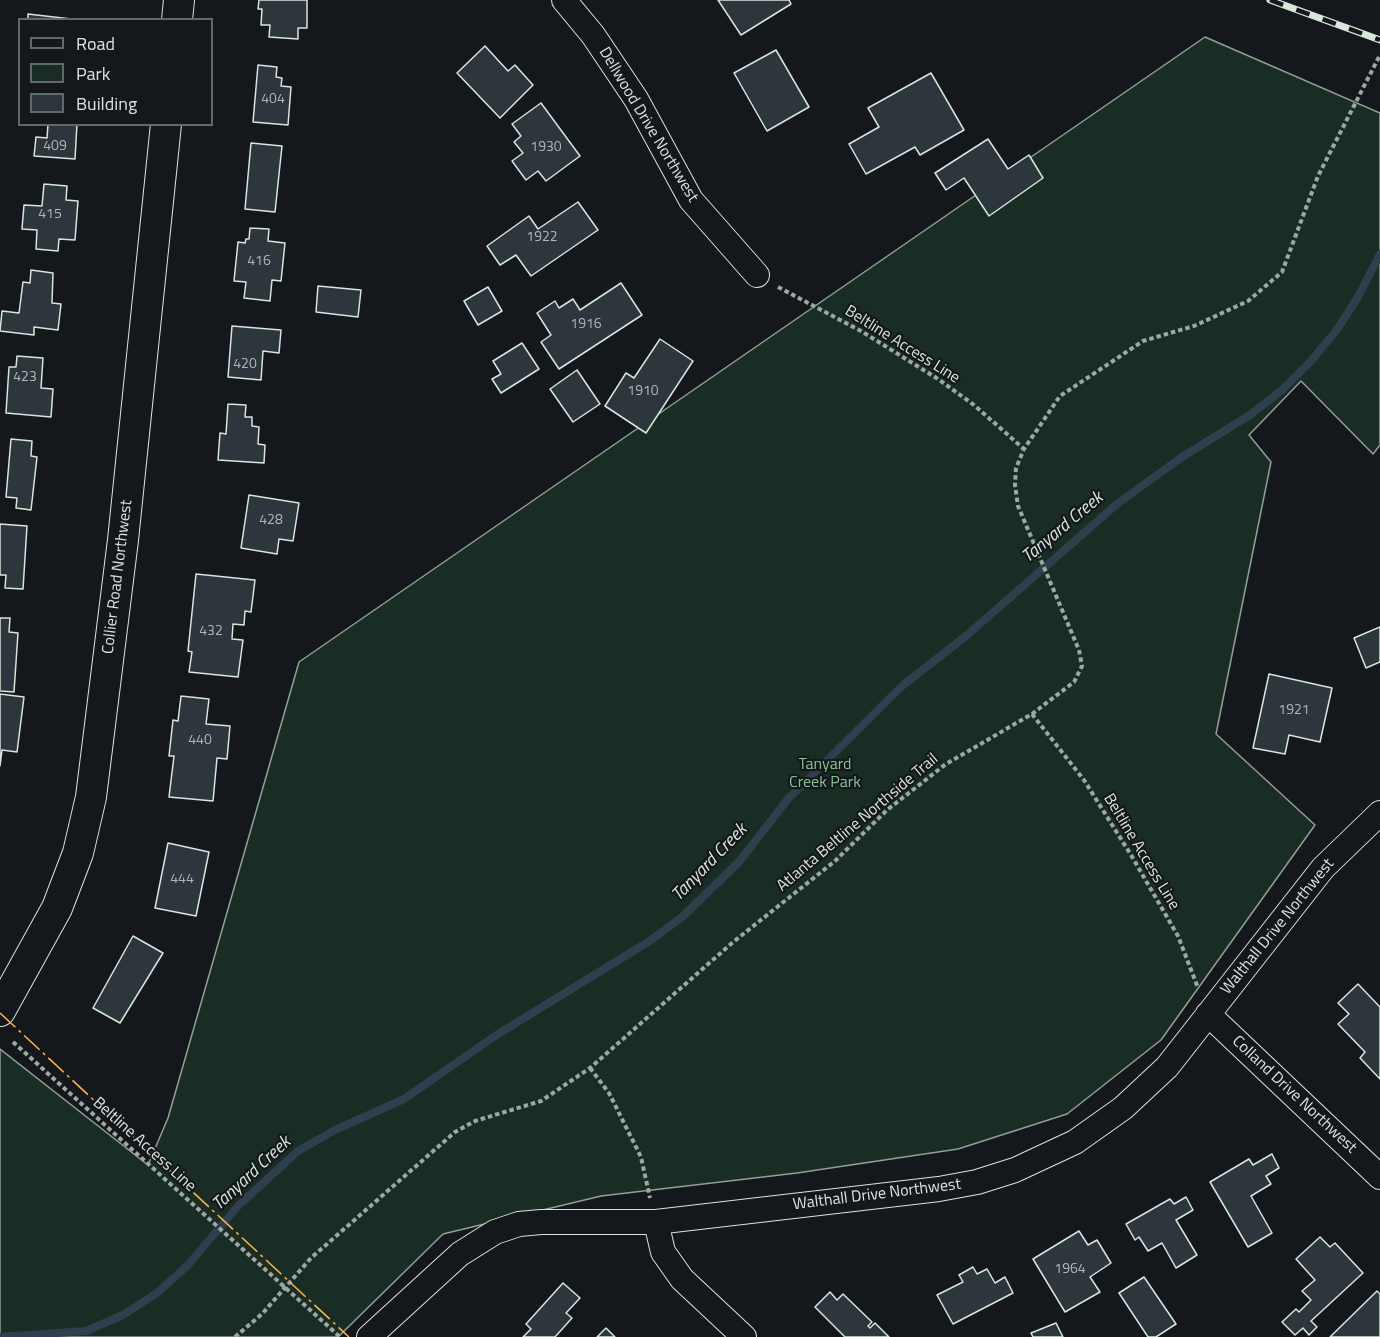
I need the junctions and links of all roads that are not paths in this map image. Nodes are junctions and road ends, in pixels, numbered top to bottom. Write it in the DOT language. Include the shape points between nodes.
graph roads {
  1 [pos="179,0"];
  2 [pos="564,0"];
  3 [pos="177,18"];
  4 [pos="166,126"];
  5 [pos="758,275"];
  6 [pos="1380,813"];
  7 [pos="0,1011"];
  8 [pos="1208,1014"];
  9 [pos="1380,1177"];
  10 [pos="656,1222"];
  11 [pos="369,1337"];
  12 [pos="744,1337"];
  1 -- 3 [label="street"];
  2 -- 5 [label="street, Dellwood Drive Northwest" via="636,99 691,200"];
  4 -- 7 [label="street, Collier Road Northwest" via="123,540 91,796 78,852 57,908"];
  6 -- 8 [label="street, Walthall Drive Northwest" via="1323,868"];
  8 -- 9 [label="street, Colland Drive Northwest"];
  8 -- 10 [label="street, Walthall Drive Northwest" via="1167,1067 1123,1108 1075,1142 1015,1170 939,1190"];
  10 -- 11 [label="street, Walthall Drive Northwest" via="541,1222 495,1232 460,1254"];
  10 -- 12 [label="street" via="663,1252 682,1279"];
}
